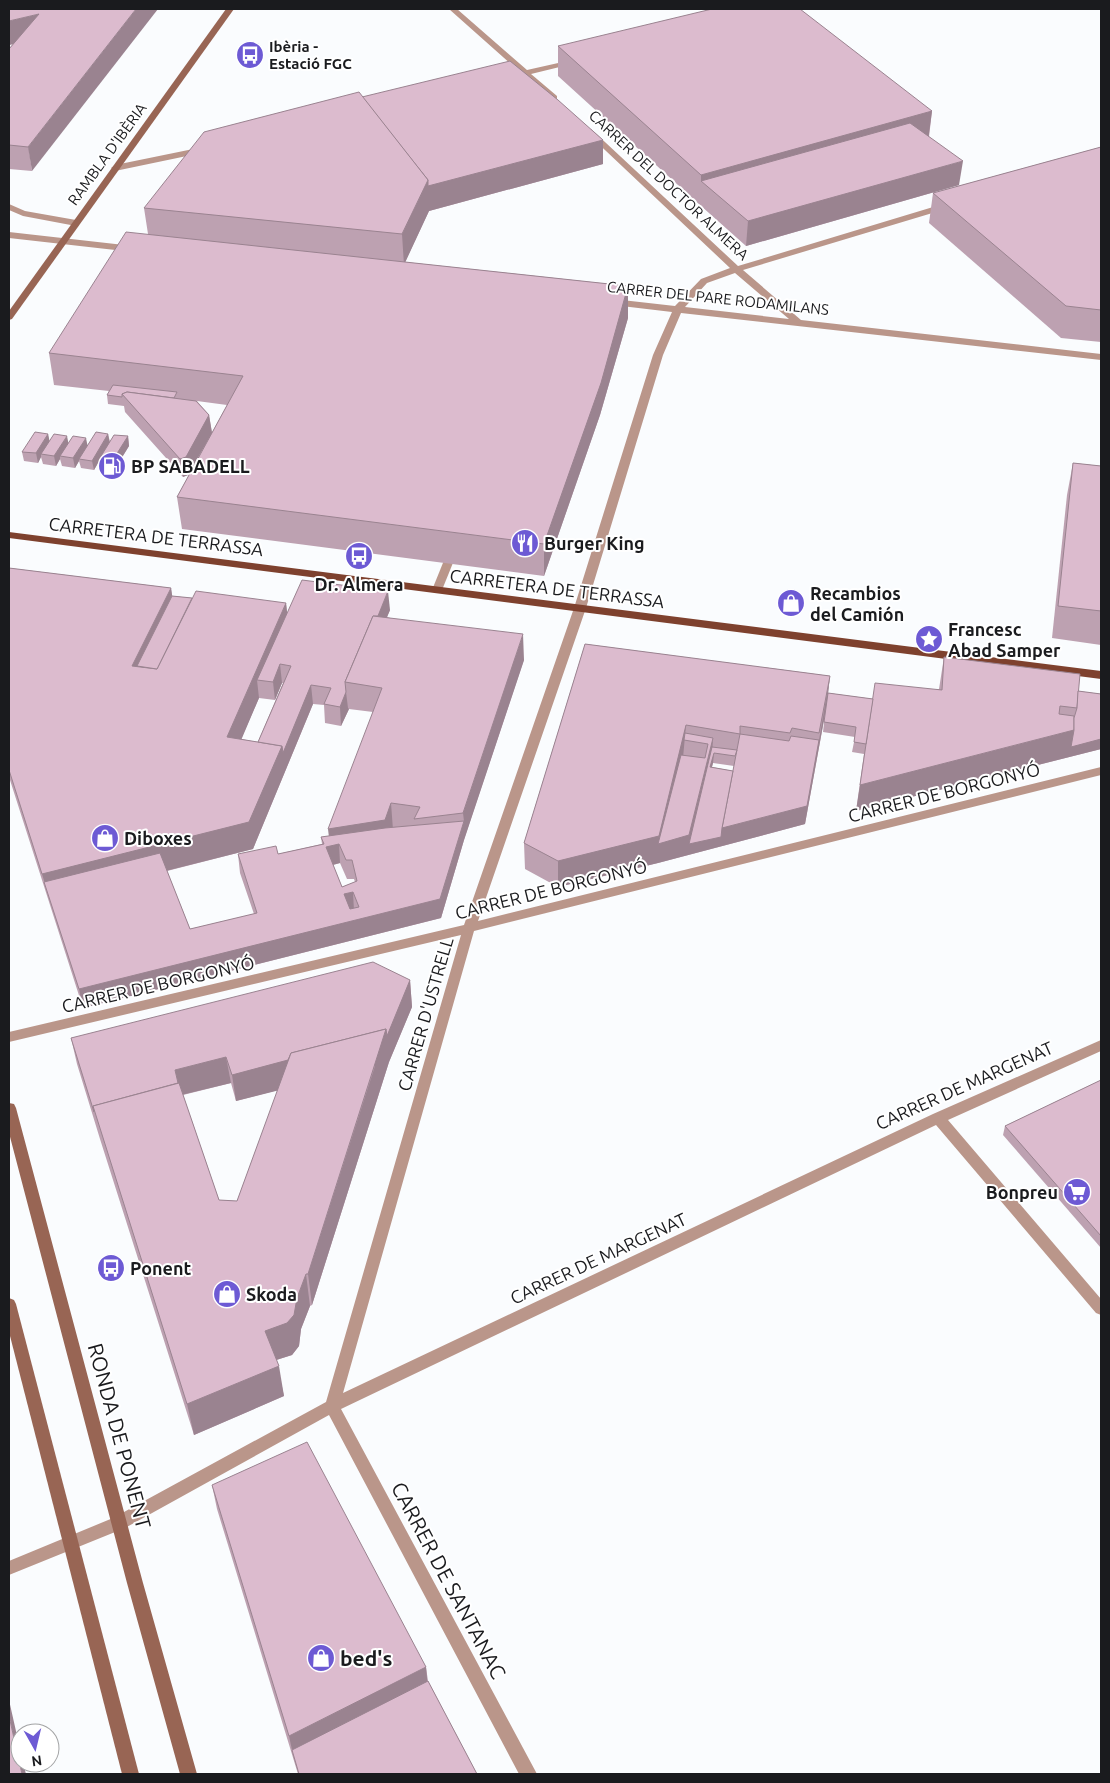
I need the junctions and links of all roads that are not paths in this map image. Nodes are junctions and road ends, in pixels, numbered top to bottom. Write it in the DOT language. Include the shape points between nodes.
graph roads {
  1 [pos="230,9"];
  2 [pos="453,9"];
  3 [pos="584,58"];
  4 [pos="527,72"];
  5 [pos="498,80"];
  6 [pos="563,106"];
  7 [pos="584,126"];
  8 [pos="217,147"];
  9 [pos="115,168"];
  10 [pos="951,205"];
  11 [pos="9,207"];
  12 [pos="76,223"];
  13 [pos="9,235"];
  14 [pos="62,241"];
  15 [pos="141,250"];
  16 [pos="736,269"];
  17 [pos="598,300"];
  18 [pos="678,309"];
  19 [pos="9,317"];
  20 [pos="797,321"];
  21 [pos="1101,357"];
  22 [pos="9,535"];
  23 [pos="459,535"];
  24 [pos="437,590"];
  25 [pos="580,608"];
  26 [pos="1101,675"];
  27 [pos="1101,771"];
  28 [pos="469,928"];
  29 [pos="9,1037"];
  30 [pos="1101,1045"];
  31 [pos="9,1108"];
  32 [pos="938,1118"];
  33 [pos="9,1304"];
  34 [pos="1101,1309"];
  35 [pos="332,1406"];
  36 [pos="120,1523"];
  37 [pos="70,1542"];
  38 [pos="9,1568"];
  39 [pos="131,1774"];
  40 [pos="189,1774"];
  41 [pos="528,1774"];
  1 -- 9 [label="main road, RAMBLA D'IBÈRIA"];
  2 -- 4 [label="street, CARRER DEL DOCTOR ALMERA"];
  3 -- 4 [label="street"];
  4 -- 5 [label="street"];
  4 -- 6 [label="street, CARRER DEL DOCTOR ALMERA"];
  7 -- 16 [label="street, CARRER DEL DOCTOR ALMERA"];
  8 -- 9 [label="street"];
  9 -- 12 [label="main road, RAMBLA D'IBÈRIA"];
  10 -- 16 [label="street"];
  11 -- 12 [label="street" via="23,213"];
  12 -- 14 [label="main road, RAMBLA D'IBÈRIA"];
  13 -- 14 [label="street"];
  14 -- 15 [label="street"];
  14 -- 19 [label="main road, RAMBLA D'IBÈRIA"];
  16 -- 18 [label="street" via="704,281"];
  16 -- 20 [label="street, CARRER DEL DOCTOR ALMERA"];
  17 -- 18 [label="street, CARRER DEL PARE RODAMILANS"];
  18 -- 20 [label="street, CARRER DEL PARE RODAMILANS"];
  18 -- 25 [label="street" via="658,355"];
  20 -- 21 [label="street, CARRER DEL PARE RODAMILANS"];
  22 -- 24 [label="main road, CARRETERA DE TERRASSA"];
  23 -- 24 [label="street"];
  24 -- 25 [label="main road, CARRETERA DE TERRASSA"];
  25 -- 26 [label="main road, CARRETERA DE TERRASSA"];
  25 -- 28 [label="street, CARRER D'USTRELL"];
  27 -- 28 [label="street, CARRER DE BORGONYÓ"];
  28 -- 29 [label="street, CARRER DE BORGONYÓ"];
  28 -- 35 [label="street, CARRER D'USTRELL"];
  30 -- 32 [label="street, CARRER DE MARGENAT"];
  31 -- 36 [label="main road, RONDA DE PONENT"];
  32 -- 34 [label="street"];
  32 -- 35 [label="street, CARRER DE MARGENAT"];
  33 -- 37 [label="main road"];
  35 -- 36 [label="street, CARRER DE MARGENAT"];
  35 -- 41 [label="street, CARRER DE SANTANAC"];
  36 -- 37 [label="street, CARRER DE MARGENAT"];
  36 -- 40 [label="main road, RONDA DE PONENT"];
  37 -- 38 [label="street, CARRER DE MARGENAT"];
  37 -- 39 [label="main road"];
}
